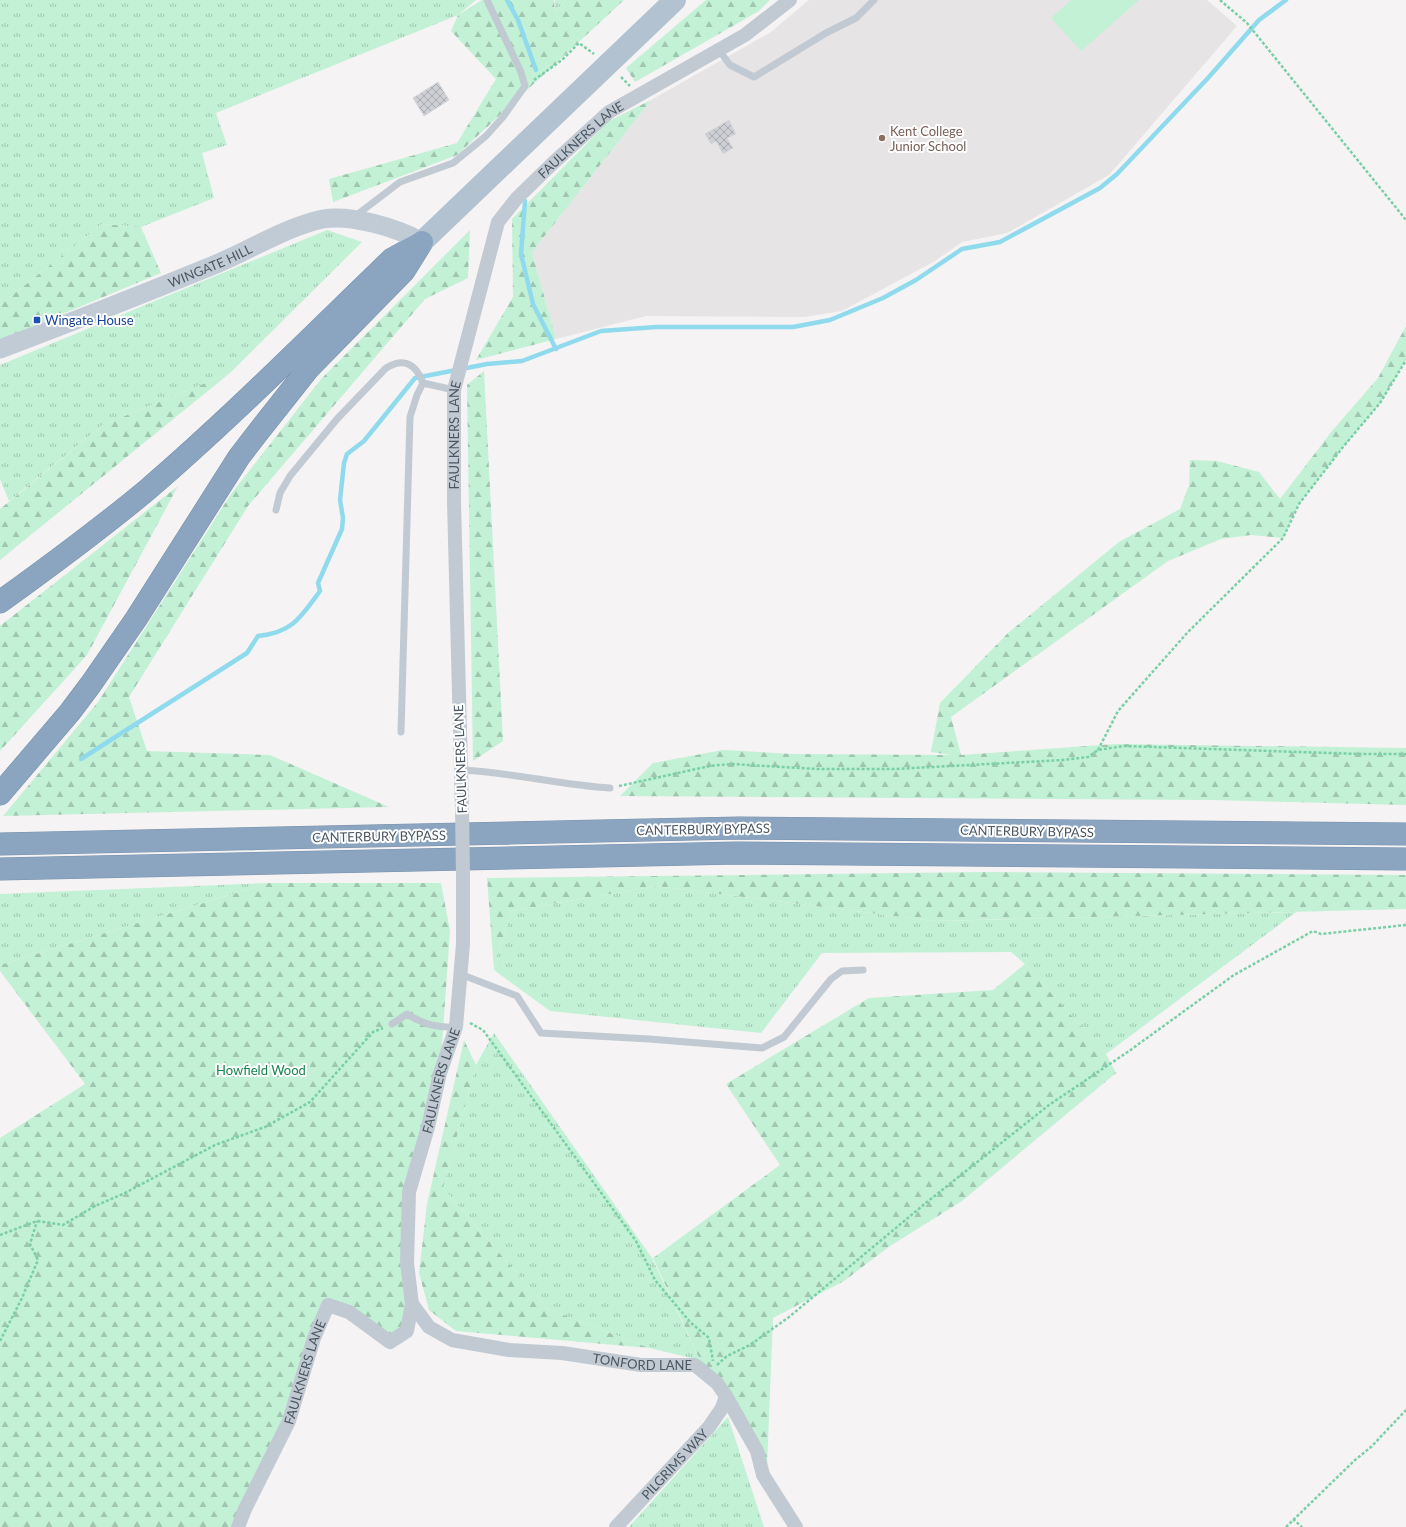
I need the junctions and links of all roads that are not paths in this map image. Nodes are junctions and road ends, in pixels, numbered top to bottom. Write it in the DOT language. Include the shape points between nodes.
graph roads {
  1 [pos="487,0"];
  2 [pos="675,0"];
  3 [pos="790,0"];
  4 [pos="874,0"];
  5 [pos="719,50"];
  6 [pos="351,219"];
  7 [pos="422,242"];
  8 [pos="0,349"];
  9 [pos="423,382"];
  10 [pos="455,384"];
  11 [pos="276,510"];
  12 [pos="0,602"];
  13 [pos="401,732"];
  14 [pos="460,770"];
  15 [pos="610,788"];
  16 [pos="0,794"];
  17 [pos="1406,834"];
  18 [pos="4,844"];
  19 [pos="1406,859"];
  20 [pos="0,869"];
  21 [pos="863,970"];
  22 [pos="460,974"];
  23 [pos="392,1024"];
  24 [pos="456,1027"];
  25 [pos="412,1304"];
  26 [pos="726,1396"];
  27 [pos="238,1527"];
  28 [pos="616,1527"];
  29 [pos="796,1527"];
  1 -- 6 [label="lane" via="522,72 525,86 486,136 453,163 400,182"];
  2 -- 7 [label="main road"];
  3 -- 5 [label="street, FAULKNERS LANE" via="745,35"];
  4 -- 5 [label="lane" via="856,18 826,33 754,77 730,65"];
  5 -- 10 [label="street, FAULKNERS LANE" via="609,112 517,198 498,222"];
  6 -- 7 [label="street, WINGATE HILL" via="409,234"];
  6 -- 8 [label="street, WINGATE HILL" via="324,219 294,229 216,264"];
  7 -- 12 [label="highway" via="392,259 233,412 147,489"];
  7 -- 16 [label="highway" via="404,271 308,369 239,457 136,619 91,684 56,730"];
  9 -- 10 [label="lane"];
  9 -- 11 [label="lane" via="420,373 410,364 394,362 386,368 337,419 290,476 280,493"];
  9 -- 13 [label="lane" via="410,417"];
  10 -- 14 [label="street, FAULKNERS LANE" via="454,502"];
  14 -- 15 [label="lane" via="486,771 581,787"];
  14 -- 22 [label="street, FAULKNERS LANE, bridge" via="463,875 463,944"];
  17 -- 18 [label="highway, CANTERBURY BYPASS" via="739,828"];
  19 -- 20 [label="highway, CANTERBURY BYPASS" via="737,853"];
  21 -- 22 [label="lane" via="842,970 784,1037 762,1048 541,1034 517,996"];
  22 -- 24 [label="street, FAULKNERS LANE"];
  23 -- 24 [label="lane" via="407,1014 420,1022 441,1028"];
  24 -- 25 [label="street, FAULKNERS LANE" via="440,1073 428,1127 409,1192 407,1263"];
  25 -- 26 [label="street, TONFORD LANE" via="429,1326 452,1340 509,1350 562,1353 641,1365 695,1365 717,1383"];
  25 -- 27 [label="street, FAULKNERS LANE" via="407,1331 390,1342 349,1312 328,1305 314,1338 288,1421"];
  26 -- 28 [label="street, PILGRIMS WAY" via="722,1408 709,1427"];
  26 -- 29 [label="street, TONFORD LANE" via="757,1451 763,1475"];
}
